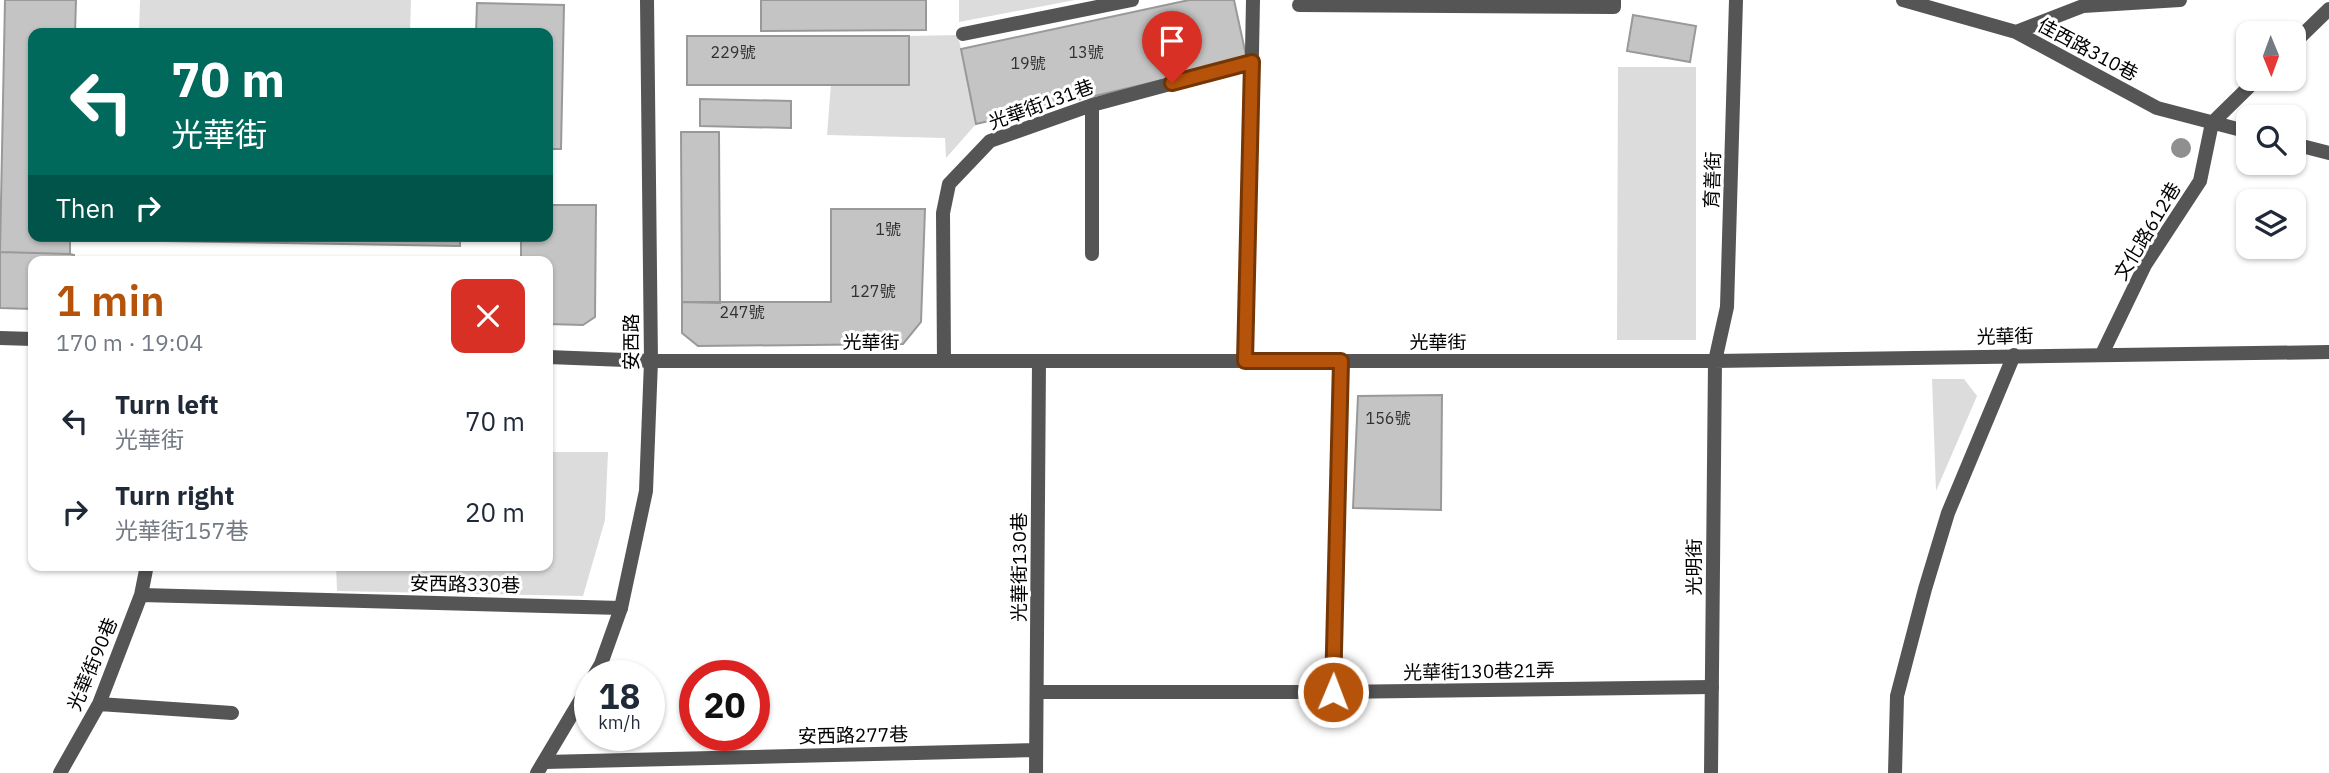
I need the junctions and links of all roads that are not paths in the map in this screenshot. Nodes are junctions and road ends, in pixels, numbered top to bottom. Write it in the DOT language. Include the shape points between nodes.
graph roads {
  1 [pos="647,0"];
  2 [pos="1132,0"];
  3 [pos="1254,0"];
  4 [pos="1614,0"];
  5 [pos="1736,0"];
  6 [pos="1903,0"];
  7 [pos="2180,0"];
  8 [pos="1299,5"];
  9 [pos="2329,9"];
  10 [pos="2306,31"];
  11 [pos="2016,32"];
  12 [pos="963,34"];
  13 [pos="1252,62"];
  14 [pos="2245,91"];
  15 [pos="1092,105"];
  16 [pos="2212,123"];
  17 [pos="2236,129"];
  18 [pos="2306,147"];
  19 [pos="2329,153"];
  20 [pos="1092,254"];
  21 [pos="0,338"];
  22 [pos="28,339"];
  23 [pos="2329,352"];
  24 [pos="2102,354"];
  25 [pos="2014,355"];
  26 [pos="553,357"];
  27 [pos="651,361"];
  28 [pos="944,361"];
  29 [pos="1039,361"];
  30 [pos="1245,361"];
  31 [pos="1341,361"];
  32 [pos="1714,361"];
  33 [pos="146,571"];
  34 [pos="141,595"];
  35 [pos="621,608"];
  36 [pos="602,660"];
  37 [pos="1712,687"];
  38 [pos="1037,692"];
  39 [pos="1333,692"];
  40 [pos="99,704"];
  41 [pos="574,711"];
  42 [pos="232,713"];
  43 [pos="1036,750"];
  44 [pos="541,767"];
  45 [pos="60,773"];
  46 [pos="1036,773"];
  47 [pos="1711,773"];
  48 [pos="1895,773"];
  1 -- 27 [label="street, 安西路"];
  2 -- 12 [label="street"];
  3 -- 13 [label="street"];
  4 -- 8 [label="street" via="1614,7"];
  5 -- 32 [label="street, 育善街" via="1727,307"];
  6 -- 11 [label="street, 佳西路310巷"];
  7 -- 11 [label="street" via="2083,6"];
  9 -- 10 [label="street"];
  11 -- 16 [label="street, 佳西路310巷" via="2157,108"];
  13 -- 15 [label="street, 光華街131巷"];
  13 -- 30 [label="street"];
  14 -- 16 [label="street"];
  15 -- 20 [label="street"];
  15 -- 28 [label="street, 光華街131巷" via="990,141 949,184 943,213"];
  16 -- 17 [label="street, 佳西路310巷"];
  16 -- 24 [label="street, 文化路612巷" via="2200,181 2146,265"];
  18 -- 19 [label="street"];
  21 -- 22 [label="street"];
  23 -- 24 [label="street, 光華街"];
  24 -- 25 [label="street, 光華街"];
  25 -- 32 [label="street, 光華街"];
  25 -- 48 [label="street" via="1948,513 1925,589 1897,696"];
  26 -- 27 [label="street, 光華街"];
  27 -- 28 [label="street, 光華街"];
  27 -- 35 [label="street, 安西路" via="646,491"];
  28 -- 29 [label="street, 光華街"];
  29 -- 30 [label="street, 光華街"];
  29 -- 38 [label="street, 光華街130巷"];
  30 -- 31 [label="street, 光華街"];
  31 -- 32 [label="street, 光華街"];
  31 -- 39 [label="street"];
  32 -- 37 [label="street, 光明街"];
  33 -- 34 [label="street, 光華街90巷"];
  34 -- 35 [label="street, 安西路330巷"];
  34 -- 40 [label="street, 光華街90巷"];
  35 -- 36 [label="street, 安西路"];
  37 -- 39 [label="street, 光華街130巷21弄"];
  37 -- 47 [label="street, 光明街"];
  38 -- 39 [label="street, 光華街130巷21弄"];
  38 -- 43 [label="street, 光華街130巷"];
  40 -- 42 [label="street"];
  40 -- 45 [label="street, 光華街90巷"];
  41 -- 44 [label="street"];
  43 -- 44 [label="street, 安西路277巷"];
  43 -- 46 [label="street, 光華街130巷"];
}
